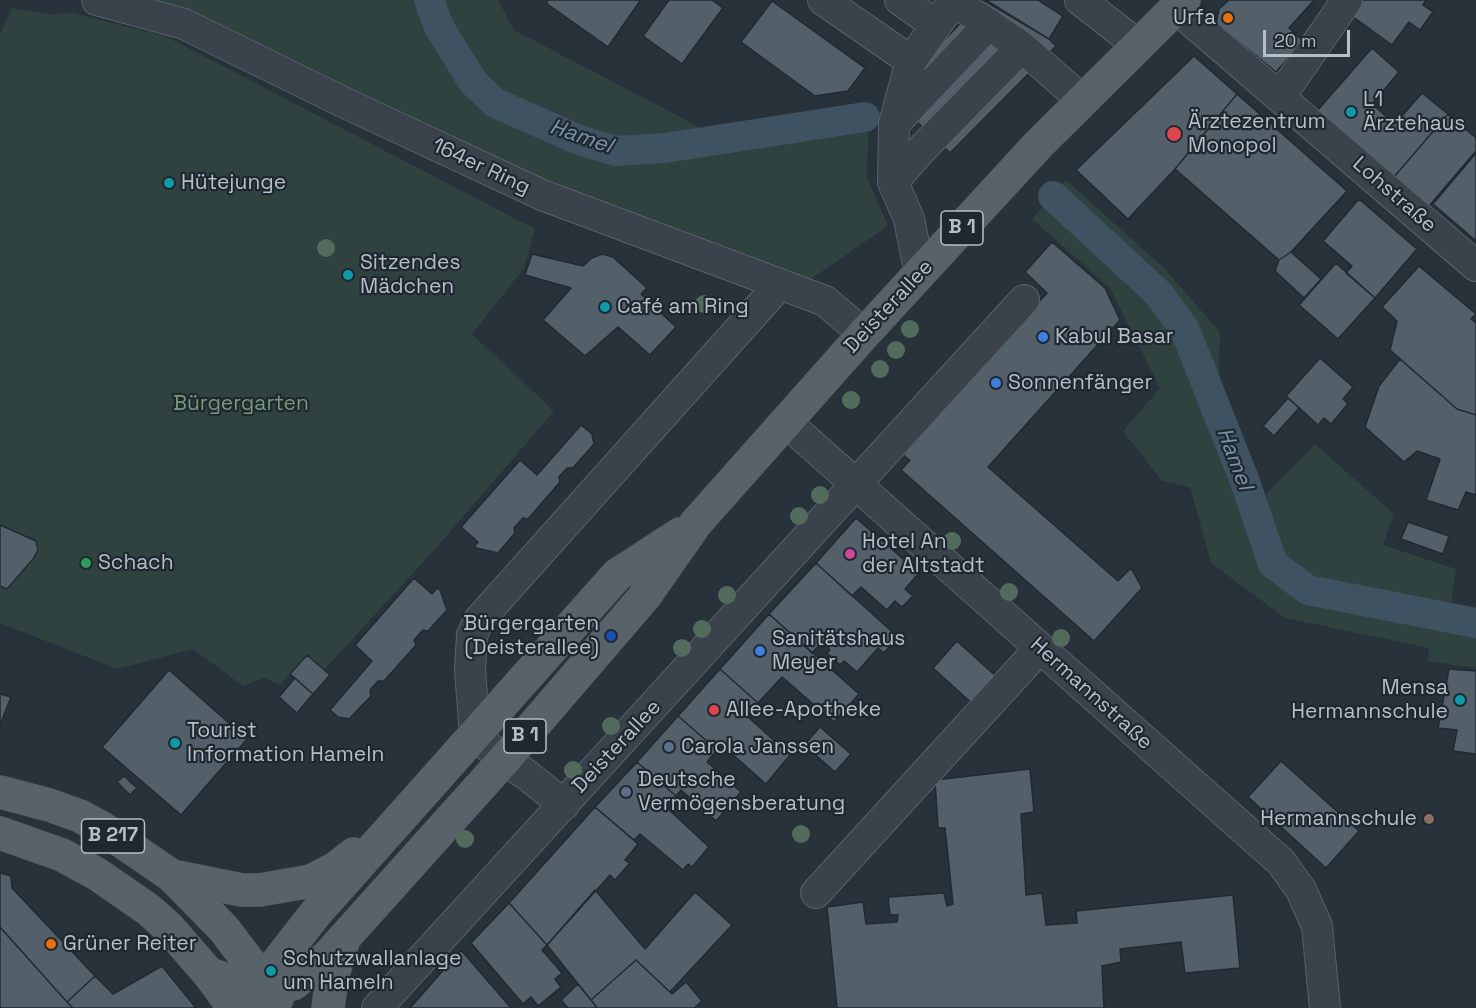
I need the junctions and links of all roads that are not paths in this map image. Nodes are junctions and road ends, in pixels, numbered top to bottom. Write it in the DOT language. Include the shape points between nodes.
graph roads {
  1 [pos="97,0"];
  2 [pos="823,0"];
  3 [pos="900,0"];
  4 [pos="954,0"];
  5 [pos="1080,0"];
  6 [pos="1347,0"];
  7 [pos="1180,4"];
  8 [pos="989,24"];
  9 [pos="936,25"];
  10 [pos="1138,45"];
  11 [pos="1022,47"];
  12 [pos="906,58"];
  13 [pos="1280,97"];
  14 [pos="1082,100"];
  15 [pos="894,124"];
  16 [pos="893,182"];
  17 [pos="1476,266"];
  18 [pos="920,274"];
  19 [pos="780,284"];
  20 [pos="1024,300"];
  21 [pos="864,334"];
  22 [pos="786,422"];
  23 [pos="856,486"];
  24 [pos="696,523"];
  25 [pos="1040,648"];
  26 [pos="475,735"];
  27 [pos="504,760"];
  28 [pos="0,792"];
  29 [pos="564,805"];
  30 [pos="399,820"];
  31 [pos="0,833"];
  32 [pos="172,876"];
  33 [pos="816,894"];
  34 [pos="343,940"];
  35 [pos="209,974"];
  36 [pos="272,1001"];
  37 [pos="234,1008"];
  38 [pos="328,1008"];
  39 [pos="377,1008"];
  40 [pos="1325,1008"];
  1 -- 19 [label="street, 164er Ring" via="184,24 542,195"];
  2 -- 12 [label="street"];
  3 -- 9 [label="street"];
  4 -- 8 [label="street"];
  4 -- 9 [label="street"];
  5 -- 10 [label="street"];
  6 -- 13 [label="street"];
  7 -- 10 [label="main road, B 1"];
  7 -- 13 [label="street, Lohstraße"];
  8 -- 11 [label="street"];
  8 -- 15 [label="street"];
  9 -- 12 [label="street"];
  10 -- 14 [label="main road, Deisterallee / B 1"];
  11 -- 14 [label="street"];
  11 -- 16 [label="street"];
  12 -- 15 [label="street"];
  13 -- 17 [label="street, Lohstraße"];
  14 -- 18 [label="main road, Deisterallee / B 1"];
  15 -- 16 [label="street"];
  16 -- 18 [label="street" via="909,219"];
  18 -- 21 [label="main road, Deisterallee / B 1"];
  19 -- 21 [label="street, 164er Ring" via="825,301"];
  19 -- 26 [label="street" via="479,620 472,635 470,669"];
  20 -- 23 [label="street, Deisterallee"];
  21 -- 22 [label="main road, Deisterallee / B 1"];
  22 -- 23 [label="street, Hermannstraße"];
  22 -- 24 [label="main road, Deisterallee / B 1"];
  23 -- 25 [label="street, Hermannstraße"];
  23 -- 29 [label="street, Deisterallee"];
  24 -- 26 [label="main road, Deisterallee / B 1" via="617,575"];
  24 -- 27 [label="main road, Deisterallee / B 1" via="645,596"];
  25 -- 33 [label="street"];
  25 -- 40 [label="street, Hermannstraße" via="1281,862 1301,890 1317,926"];
  26 -- 27 [label="street"];
  26 -- 30 [label="main road, Deisterallee / B 1"];
  27 -- 29 [label="street"];
  27 -- 34 [label="main road, Deisterallee / B 1"];
  28 -- 32 [label="main road, B 217" via="80,816"];
  29 -- 39 [label="street, Deisterallee"];
  30 -- 32 [label="main road" via="336,868 311,881 242,890"];
  30 -- 36 [label="main road, Deisterallee / B 1" via="276,964"];
  31 -- 35 [label="main road, B 217" via="62,855 97,874 149,910"];
  32 -- 36 [label="main road, B 217" via="224,929"];
  34 -- 36 [label="main road, Deisterallee / B 1" via="312,971"];
  34 -- 38 [label="main road"];
  35 -- 36 [label="main road, Deisterallee / B 1" via="251,987"];
  35 -- 37 [label="main road, B 217"];
}
